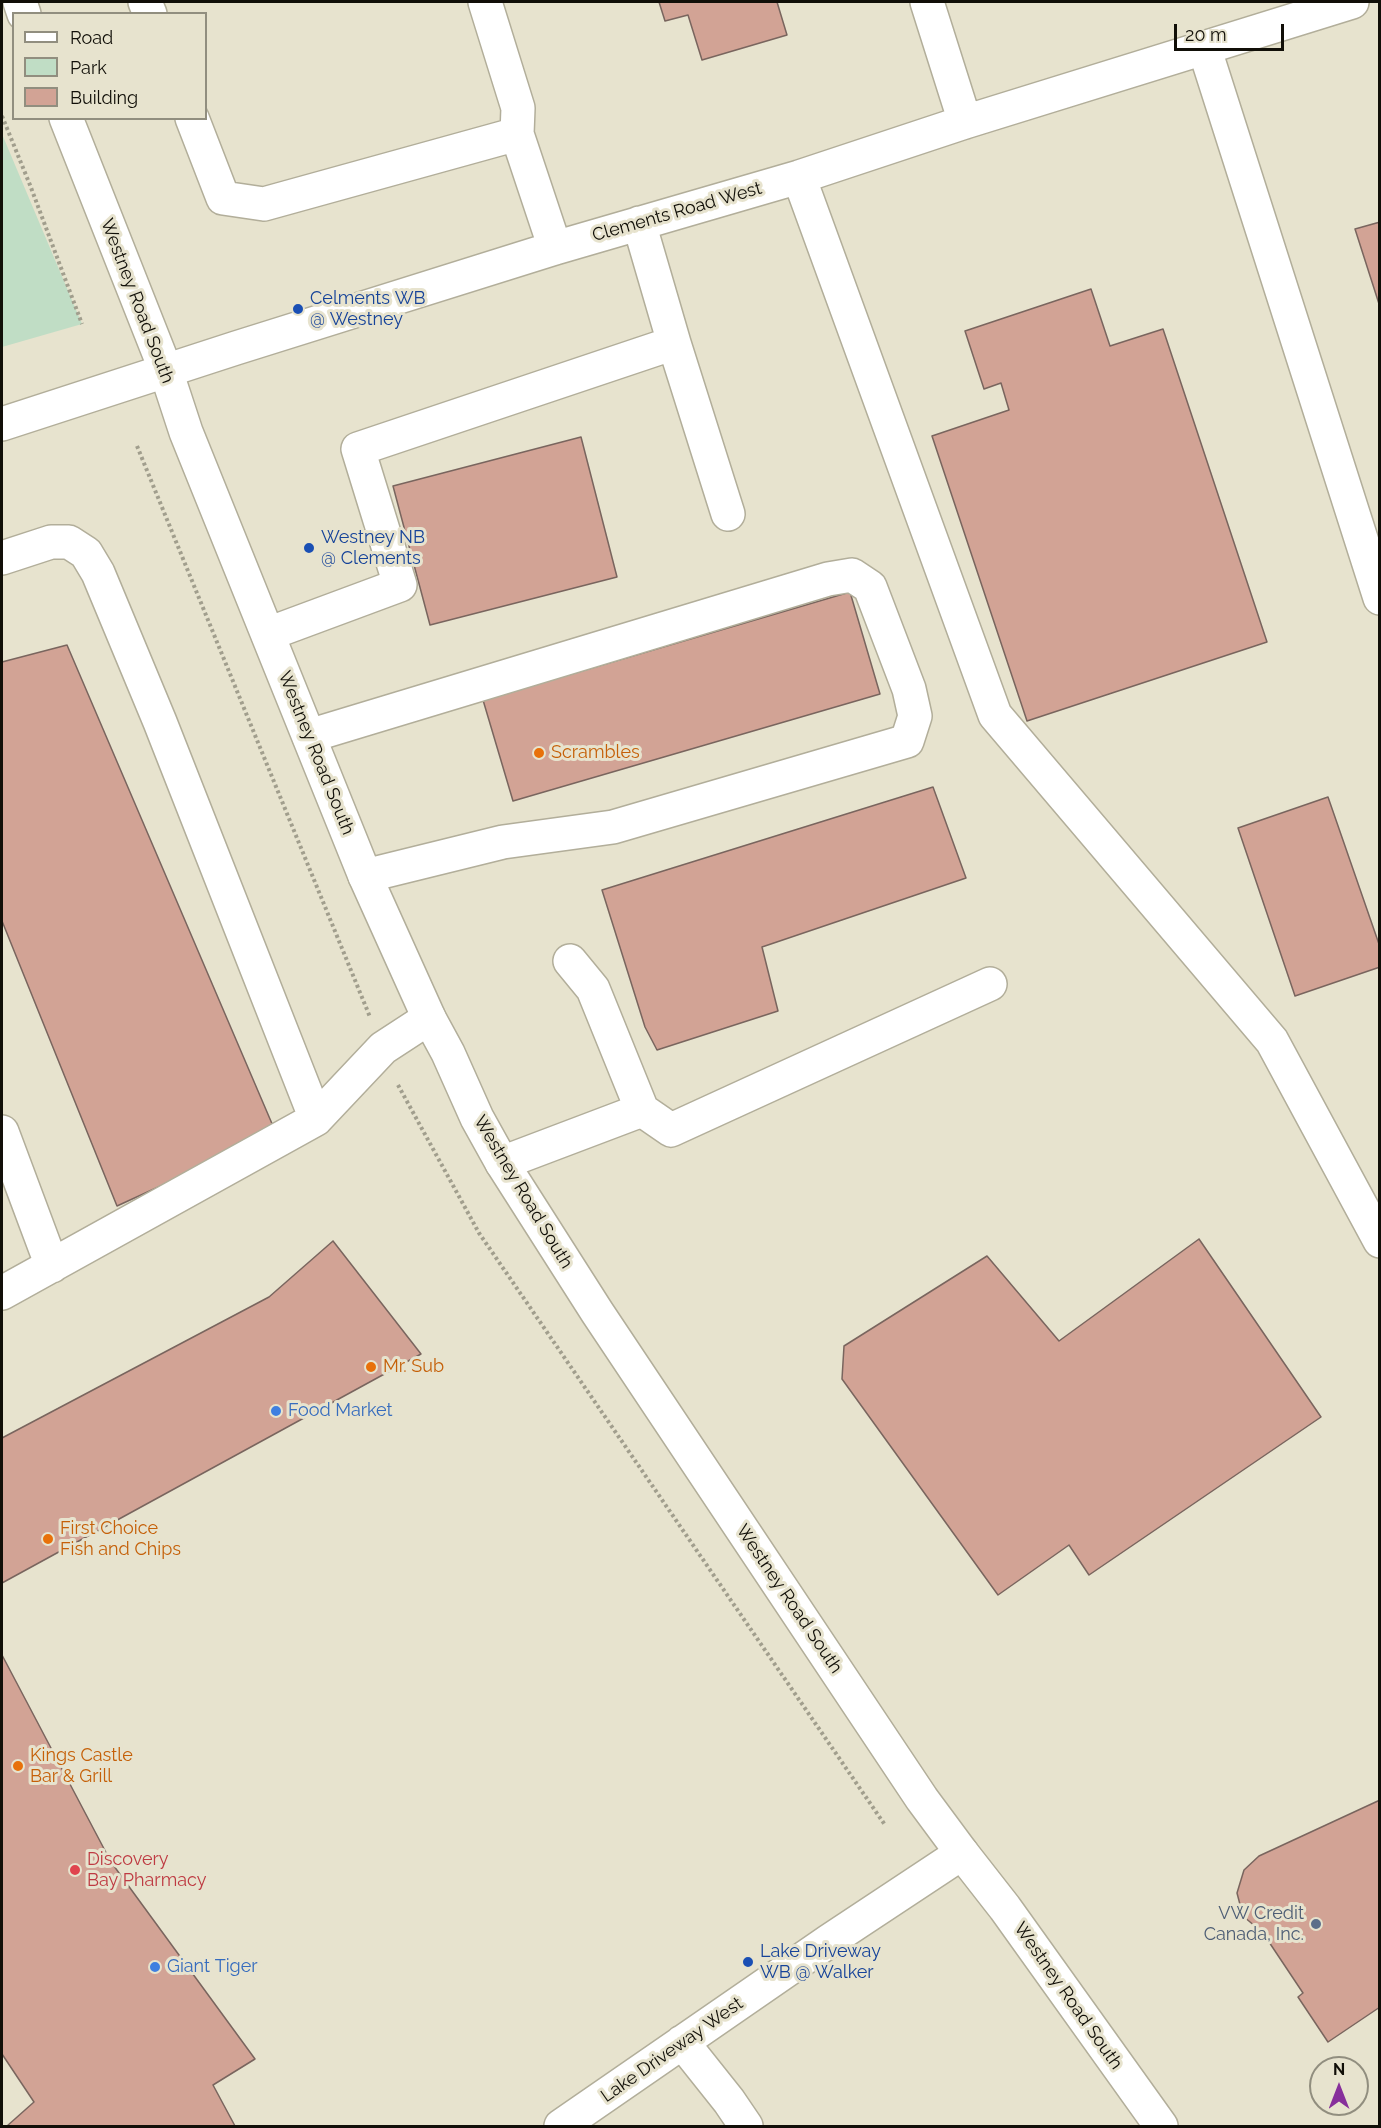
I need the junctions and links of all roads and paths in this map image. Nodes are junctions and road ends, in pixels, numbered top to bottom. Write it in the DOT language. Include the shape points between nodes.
graph roads {
  1 [pos="485,2"];
  2 [pos="927,2"];
  3 [pos="1352,2"];
  4 [pos="1204,47"];
  5 [pos="2,116"];
  6 [pos="67,120"];
  7 [pos="193,120"];
  8 [pos="965,122"];
  9 [pos="517,134"];
  10 [pos="799,177"];
  11 [pos="639,223"];
  12 [pos="555,248"];
  13 [pos="82,324"];
  14 [pos="674,343"];
  15 [pos="166,371"];
  16 [pos="2,424"];
  17 [pos="728,514"];
  18 [pos="2,558"];
  19 [pos="1380,598"];
  20 [pos="268,634"];
  21 [pos="309,736"];
  22 [pos="365,876"];
  23 [pos="570,961"];
  24 [pos="990,984"];
  25 [pos="429,1018"];
  26 [pos="642,1110"];
  27 [pos="316,1119"];
  28 [pos="2,1132"];
  29 [pos="502,1163"];
  30 [pos="1380,1241"];
  31 [pos="52,1266"];
  32 [pos="2,1293"];
  33 [pos="962,1853"];
  34 [pos="682,2042"];
  35 [pos="561,2127"];
  36 [pos="746,2127"];
  37 [pos="1161,2127"];
  1 -- 9 [label="main road" via="518,108"];
  2 -- 8 [label="main road"];
  3 -- 4 [label="main road, Clements Road West"];
  4 -- 8 [label="main road, Clements Road West"];
  4 -- 19 [label="main road"];
  5 -- 13 [label="path"];
  6 -- 15 [label="main road, Westney Road South"];
  7 -- 9 [label="main road" via="223,198 264,204"];
  8 -- 10 [label="main road, Clements Road West"];
  9 -- 12 [label="main road"];
  10 -- 11 [label="main road, Clements Road West"];
  10 -- 30 [label="main road" via="995,715 1272,1041"];
  11 -- 12 [label="main road, Clements Road West"];
  11 -- 14 [label="main road"];
  12 -- 15 [label="main road, Clements Road West"];
  14 -- 17 [label="main road"];
  14 -- 20 [label="main road" via="358,449 400,585"];
  15 -- 16 [label="main road, Clements Road West"];
  15 -- 20 [label="main road, Westney Road South" via="186,432"];
  18 -- 27 [label="main road" via="51,542 69,542 86,553 98,573"];
  20 -- 21 [label="main road, Westney Road South"];
  21 -- 22 [label="main road, Westney Road South"];
  21 -- 22 [label="main road" via="828,579 852,575 870,586 909,689 915,716 907,741 613,827 503,842"];
  22 -- 25 [label="main road, Westney Road South"];
  23 -- 26 [label="main road" via="593,989"];
  24 -- 26 [label="main road" via="671,1130"];
  25 -- 27 [label="main road" via="382,1048"];
  25 -- 29 [label="main road, Westney Road South"];
  26 -- 29 [label="main road"];
  27 -- 31 [label="main road"];
  28 -- 31 [label="main road"];
  29 -- 33 [label="main road, Westney Road South" via="597,1312"];
  31 -- 32 [label="main road"];
  33 -- 34 [label="main road, Lake Driveway West"];
  33 -- 37 [label="main road, Westney Road South"];
  34 -- 35 [label="main road, Lake Driveway West"];
  34 -- 36 [label="main road"];
}
